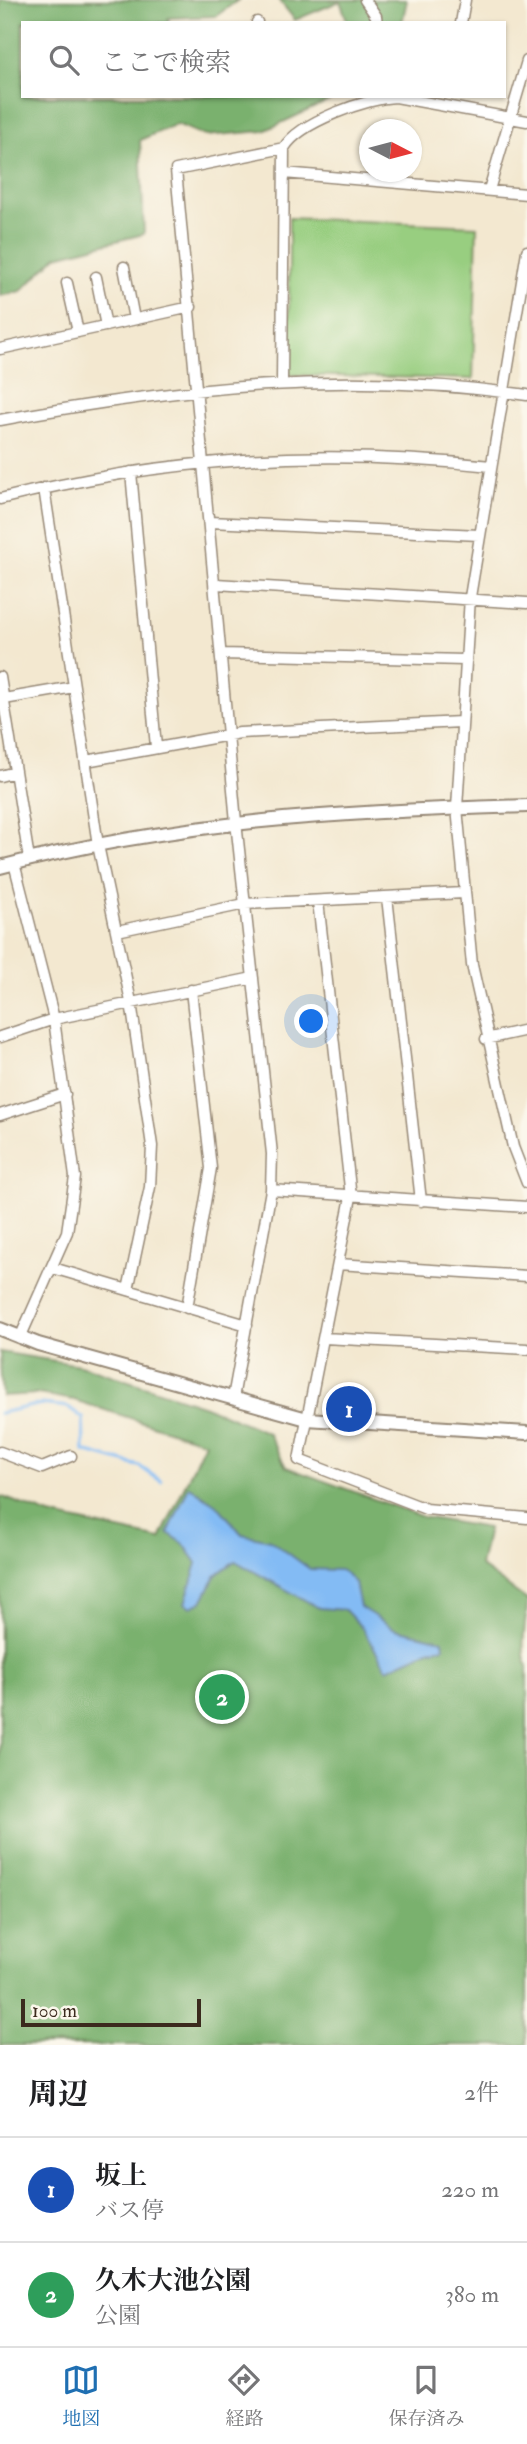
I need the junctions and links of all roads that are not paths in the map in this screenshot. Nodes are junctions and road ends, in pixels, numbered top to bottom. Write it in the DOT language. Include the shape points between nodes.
graph roads {
  1 [pos="365,0"];
  2 [pos="465,0"];
  3 [pos="377,21"];
  4 [pos="461,21"];
  5 [pos="527,61"];
  6 [pos="379,98"];
  7 [pos="409,98"];
  8 [pos="448,101"];
  9 [pos="510,118"];
  10 [pos="527,121"];
  11 [pos="284,148"];
  12 [pos="284,173"];
  13 [pos="489,190"];
  14 [pos="527,194"];
  15 [pos="527,251"];
  16 [pos="124,267"];
  17 [pos="96,277"];
  18 [pos="67,283"];
  19 [pos="191,307"];
  20 [pos="134,319"];
  21 [pos="106,326"];
  22 [pos="78,332"];
  23 [pos="0,349"];
  24 [pos="282,383"];
  25 [pos="198,388"];
  26 [pos="503,392"];
  27 [pos="527,395"];
  28 [pos="0,420"];
  29 [pos="204,461"];
  30 [pos="491,466"];
  31 [pos="131,472"];
  32 [pos="44,488"];
  33 [pos="0,499"];
  34 [pos="210,522"];
  35 [pos="479,535"];
  36 [pos="216,584"];
  37 [pos="470,597"];
  38 [pos="527,603"];
  39 [pos="221,654"];
  40 [pos="464,660"];
  41 [pos="0,677"];
  42 [pos="74,687"];
  43 [pos="4,699"];
  44 [pos="461,722"];
  45 [pos="228,734"];
  46 [pos="156,747"];
  47 [pos="86,761"];
  48 [pos="15,772"];
  49 [pos="0,776"];
  50 [pos="527,806"];
  51 [pos="457,808"];
  52 [pos="236,822"];
  53 [pos="98,845"];
  54 [pos="29,859"];
  55 [pos="13,863"];
  56 [pos="0,867"];
  57 [pos="464,893"];
  58 [pos="387,897"];
  59 [pos="318,901"];
  60 [pos="245,904"];
  61 [pos="117,931"];
  62 [pos="253,978"];
  63 [pos="191,990"];
  64 [pos="131,1002"];
  65 [pos="54,1019"];
  66 [pos="527,1030"];
  67 [pos="0,1037"];
  68 [pos="486,1039"];
  69 [pos="65,1094"];
  70 [pos="0,1115"];
  71 [pos="527,1183"];
  72 [pos="271,1190"];
  73 [pos="351,1197"];
  74 [pos="421,1201"];
  75 [pos="527,1207"];
  76 [pos="338,1264"];
  77 [pos="53,1268"];
  78 [pos="527,1276"];
  79 [pos="128,1290"];
  80 [pos="187,1308"];
  81 [pos="247,1325"];
  82 [pos="0,1329"];
  83 [pos="20,1338"];
  84 [pos="324,1338"];
  85 [pos="527,1349"];
  86 [pos="233,1398"];
  87 [pos="307,1419"];
  88 [pos="527,1433"];
  89 [pos="0,1452"];
  90 [pos="71,1456"];
  91 [pos="527,1518"];
  1 -- 3 [label="street"];
  2 -- 4 [label="street"];
  5 -- 9 [label="street"];
  6 -- 11 [label="street" via="315,122"];
  7 -- 8 [label="street"];
  8 -- 9 [label="street"];
  9 -- 10 [label="street"];
  9 -- 13 [label="street"];
  11 -- 12 [label="street"];
  11 -- 19 [label="street" via="176,170"];
  12 -- 13 [label="street"];
  12 -- 24 [label="street"];
  13 -- 14 [label="street"];
  15 -- 26 [label="street"];
  16 -- 20 [label="street"];
  17 -- 21 [label="street"];
  18 -- 22 [label="street"];
  19 -- 20 [label="street"];
  19 -- 25 [label="street"];
  20 -- 21 [label="street"];
  21 -- 22 [label="street"];
  22 -- 23 [label="street"];
  24 -- 25 [label="street"];
  24 -- 26 [label="street" via="388,383"];
  25 -- 28 [label="street"];
  25 -- 29 [label="street"];
  26 -- 27 [label="street"];
  26 -- 30 [label="street"];
  29 -- 30 [label="street" via="332,455"];
  29 -- 31 [label="street"];
  29 -- 34 [label="street"];
  30 -- 35 [label="street"];
  31 -- 32 [label="street"];
  31 -- 46 [label="street"];
  32 -- 33 [label="street"];
  32 -- 42 [label="street"];
  34 -- 35 [label="street"];
  34 -- 36 [label="street"];
  35 -- 37 [label="street"];
  36 -- 37 [label="street"];
  36 -- 39 [label="street"];
  37 -- 38 [label="street"];
  37 -- 40 [label="street"];
  39 -- 40 [label="street"];
  39 -- 45 [label="street"];
  40 -- 44 [label="street"];
  41 -- 43 [label="street"];
  42 -- 43 [label="street"];
  42 -- 47 [label="street"];
  43 -- 48 [label="street"];
  44 -- 45 [label="street"];
  44 -- 51 [label="street"];
  45 -- 46 [label="street"];
  45 -- 52 [label="street"];
  46 -- 47 [label="street"];
  47 -- 53 [label="street"];
  48 -- 49 [label="street"];
  48 -- 54 [label="street"];
  50 -- 51 [label="street"];
  51 -- 52 [label="street"];
  51 -- 57 [label="street"];
  52 -- 53 [label="street"];
  52 -- 60 [label="street"];
  53 -- 54 [label="street"];
  53 -- 61 [label="street"];
  54 -- 55 [label="street"];
  55 -- 56 [label="street"];
  55 -- 65 [label="street"];
  57 -- 58 [label="street"];
  57 -- 68 [label="street" via="471,965"];
  58 -- 59 [label="street"];
  58 -- 74 [label="street"];
  59 -- 60 [label="street"];
  59 -- 73 [label="street"];
  60 -- 61 [label="street"];
  60 -- 62 [label="street"];
  61 -- 64 [label="street"];
  62 -- 63 [label="street"];
  62 -- 72 [label="street" via="269,1113"];
  63 -- 64 [label="street"];
  63 -- 80 [label="street" via="211,1168"];
  64 -- 65 [label="street"];
  64 -- 79 [label="street" via="153,1163"];
  65 -- 67 [label="street"];
  65 -- 69 [label="street"];
  66 -- 68 [label="street"];
  68 -- 71 [label="street" via="513,1147"];
  69 -- 70 [label="street"];
  69 -- 77 [label="street" via="75,1177 67,1232"];
  72 -- 73 [label="street"];
  72 -- 81 [label="street"];
  73 -- 74 [label="street"];
  73 -- 76 [label="street"];
  74 -- 75 [label="street"];
  76 -- 78 [label="street"];
  76 -- 84 [label="street"];
  77 -- 79 [label="street"];
  77 -- 83 [label="street"];
  79 -- 80 [label="street"];
  80 -- 81 [label="street"];
  81 -- 86 [label="street"];
  82 -- 83 [label="street"];
  83 -- 86 [label="street"];
  84 -- 85 [label="street"];
  84 -- 87 [label="street"];
  86 -- 87 [label="street"];
  87 -- 88 [label="street"];
  87 -- 91 [label="street" via="299,1460 426,1509"];
  89 -- 90 [label="street" via="42,1468"];
}
